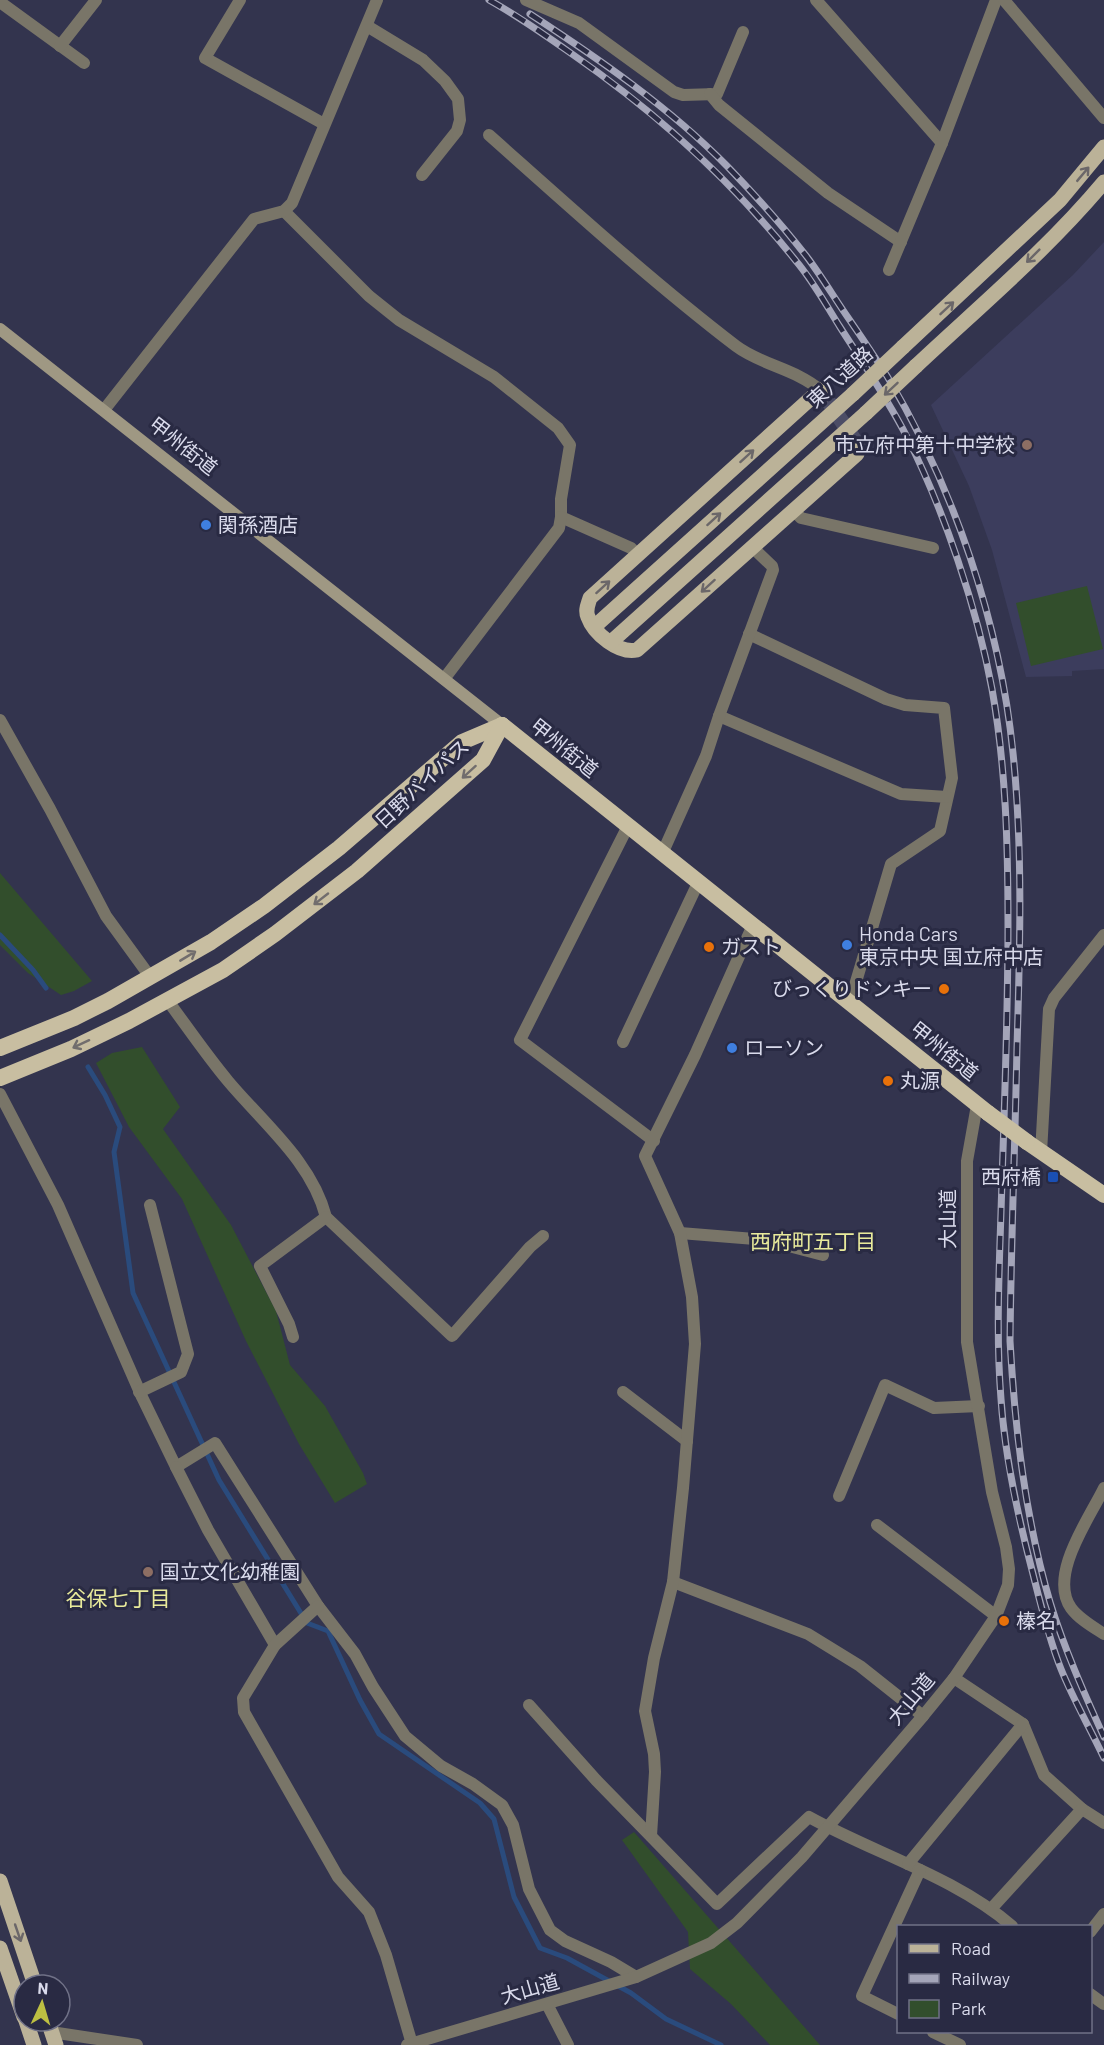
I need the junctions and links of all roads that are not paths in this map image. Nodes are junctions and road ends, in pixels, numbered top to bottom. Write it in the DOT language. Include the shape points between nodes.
graph roads {
  1 [pos="96,0"];
  2 [pos="240,0"];
  3 [pos="377,0"];
  4 [pos="526,0"];
  5 [pos="816,0"];
  6 [pos="996,0"];
  7 [pos="1004,0"];
  8 [pos="0,2"];
  9 [pos="367,26"];
  10 [pos="743,32"];
  11 [pos="60,46"];
  12 [pos="84,63"];
  13 [pos="710,94"];
  14 [pos="1104,118"];
  15 [pos="324,124"];
  16 [pos="489,135"];
  17 [pos="942,143"];
  18 [pos="1104,147"];
  19 [pos="422,175"];
  20 [pos="1104,182"];
  21 [pos="284,211"];
  22 [pos="901,242"];
  23 [pos="889,270"];
  24 [pos="0,329"];
  25 [pos="822,392"];
  26 [pos="104,410"];
  27 [pos="858,445"];
  28 [pos="793,510"];
  29 [pos="561,517"];
  30 [pos="752,547"];
  31 [pos="933,548"];
  32 [pos="638,555"];
  33 [pos="594,627"];
  34 [pos="749,634"];
  35 [pos="611,642"];
  36 [pos="444,679"];
  37 [pos="719,716"];
  38 [pos="0,720"];
  39 [pos="502,725"];
  40 [pos="947,797"];
  41 [pos="628,826"];
  42 [pos="662,854"];
  43 [pos="698,883"];
  44 [pos="753,925"];
  45 [pos="1104,935"];
  46 [pos="151,978"];
  47 [pos="168,1001"];
  48 [pos="850,1002"];
  49 [pos="622,1042"];
  50 [pos="0,1048"];
  51 [pos="0,1078"];
  52 [pos="0,1095"];
  53 [pos="983,1109"];
  54 [pos="654,1141"];
  55 [pos="1041,1153"];
  56 [pos="1104,1195"];
  57 [pos="150,1205"];
  58 [pos="326,1217"];
  59 [pos="680,1233"];
  60 [pos="543,1236"];
  61 [pos="823,1255"];
  62 [pos="293,1337"];
  63 [pos="139,1392"];
  64 [pos="623,1392"];
  65 [pos="979,1406"];
  66 [pos="687,1441"];
  67 [pos="176,1467"];
  68 [pos="1104,1488"];
  69 [pos="839,1496"];
  70 [pos="877,1525"];
  71 [pos="673,1582"];
  72 [pos="314,1609"];
  73 [pos="996,1616"];
  74 [pos="1104,1635"];
  75 [pos="275,1645"];
  76 [pos="954,1678"];
  77 [pos="529,1705"];
  78 [pos="922,1716"];
  79 [pos="1023,1724"];
  80 [pos="1082,1809"];
  81 [pos="1104,1823"];
  82 [pos="828,1828"];
  83 [pos="651,1836"];
  84 [pos="914,1867"];
  85 [pos="0,1881"];
  86 [pos="991,1909"];
  87 [pos="1104,1914"];
  88 [pos="1011,1925"];
  89 [pos="1092,1929"];
  90 [pos="0,1948"];
  91 [pos="31,1973"];
  92 [pos="636,1977"];
  93 [pos="12,1982"];
  94 [pos="547,2004"];
  95 [pos="897,2014"];
  96 [pos="51,2033"];
  97 [pos="937,2033"];
  98 [pos="410,2044"];
  99 [pos="138,2045"];
  100 [pos="568,2045"];
  101 [pos="960,2045"];
  1 -- 11 [label="street"];
  2 -- 15 [label="street" via="205,58"];
  3 -- 9 [label="street"];
  4 -- 13 [label="street" via="579,23 674,92"];
  5 -- 17 [label="street"];
  6 -- 17 [label="street"];
  7 -- 14 [label="street"];
  8 -- 11 [label="street"];
  9 -- 15 [label="street"];
  9 -- 19 [label="street" via="423,60 458,99 457,131"];
  10 -- 13 [label="street" via="717,94"];
  11 -- 12 [label="street"];
  13 -- 22 [label="street" via="828,193"];
  15 -- 21 [label="street" via="292,203"];
  16 -- 25 [label="street" via="621,253 738,348 810,381"];
  17 -- 22 [label="street"];
  33 -- 18 [label="main road, 東八道路, one-way, bridge" via="853,394 1060,200"];
  20 -- 35 [label="main road, one-way, bridge" via="1020,269 866,413"];
  21 -- 26 [label="street" via="254,219"];
  21 -- 29 [label="street" via="369,296 399,320 494,377 558,428 570,445"];
  22 -- 23 [label="street"];
  24 -- 26 [label="main road, 甲州街道"];
  32 -- 25 [label="main road, one-way"];
  26 -- 36 [label="main road, 甲州街道"];
  27 -- 28 [label="main road" via="857,454"];
  28 -- 30 [label="main road"];
  28 -- 31 [label="street" via="801,518"];
  29 -- 32 [label="street" via="631,548"];
  29 -- 36 [label="street" via="559,528"];
  30 -- 34 [label="street" via="774,570"];
  30 -- 35 [label="main road, one-way" via="637,650 629,651"];
  33 -- 32 [label="main road, one-way" via="588,617 590,598"];
  33 -- 35 [label="main road"];
  34 -- 37 [label="street"];
  34 -- 40 [label="street" via="886,699 905,705 944,708 952,778"];
  36 -- 39 [label="main road, 甲州街道"];
  37 -- 40 [label="street" via="901,794"];
  37 -- 42 [label="street" via="706,756"];
  38 -- 46 [label="street" via="106,916"];
  39 -- 41 [label="highway, 甲州街道"];
  46 -- 39 [label="highway, 日野バイパス, one-way" via="264,906 339,848 462,742"];
  39 -- 47 [label="highway, 日野バイパス, one-way" via="483,760 357,871 223,970"];
  40 -- 48 [label="street" via="940,831 891,864"];
  41 -- 42 [label="highway, 甲州街道"];
  41 -- 54 [label="street" via="520,1040"];
  42 -- 43 [label="highway, 甲州街道"];
  43 -- 44 [label="highway, 甲州街道"];
  43 -- 49 [label="street"];
  44 -- 48 [label="highway, 甲州街道"];
  44 -- 54 [label="street"];
  45 -- 55 [label="street" via="1048,1009"];
  46 -- 50 [label="highway, 日野バイパス" via="74,1018"];
  47 -- 51 [label="highway, 日野バイパス, one-way" via="71,1049"];
  47 -- 58 [label="street" via="228,1081 303,1165"];
  48 -- 53 [label="highway, 甲州街道"];
  52 -- 63 [label="street" via="58,1205"];
  53 -- 55 [label="highway, 甲州街道, bridge"];
  53 -- 65 [label="street, 大山道" via="967,1161 967,1342"];
  54 -- 59 [label="street" via="645,1156"];
  55 -- 56 [label="highway, 甲州街道"];
  57 -- 63 [label="street" via="188,1354 181,1372"];
  58 -- 60 [label="street" via="452,1336"];
  58 -- 62 [label="street" via="260,1266"];
  59 -- 61 [label="street" via="766,1240"];
  59 -- 66 [label="street" via="694,1314"];
  63 -- 67 [label="street"];
  64 -- 66 [label="street"];
  65 -- 69 [label="street" via="934,1408 885,1385"];
  65 -- 73 [label="street, 大山道" via="1009,1569 1008,1585"];
  66 -- 71 [label="street"];
  67 -- 72 [label="street" via="215,1443"];
  67 -- 75 [label="street"];
  68 -- 74 [label="street" via="1066,1562 1065,1592 1071,1608"];
  70 -- 73 [label="street"];
  71 -- 78 [label="street" via="808,1634 860,1666"];
  71 -- 83 [label="street" via="645,1711 655,1772"];
  72 -- 75 [label="street"];
  72 -- 92 [label="street" via="355,1654 405,1736 441,1766 502,1805 513,1825 529,1889 550,1930"];
  73 -- 76 [label="street, 大山道"];
  75 -- 98 [label="street" via="243,1698 244,1712 338,1877 369,1912 386,1955"];
  76 -- 78 [label="street, 大山道"];
  76 -- 79 [label="street"];
  77 -- 83 [label="street"];
  78 -- 82 [label="street, 大山道"];
  79 -- 80 [label="street" via="1044,1775"];
  79 -- 84 [label="street"];
  80 -- 81 [label="street"];
  80 -- 86 [label="street"];
  82 -- 83 [label="street" via="809,1817 717,1904"];
  82 -- 84 [label="street"];
  82 -- 92 [label="street, 大山道" via="737,1923 711,1943"];
  84 -- 86 [label="street"];
  84 -- 95 [label="street" via="862,1996"];
  85 -- 91 [label="main road, one-way"];
  86 -- 88 [label="street"];
  87 -- 89 [label="street"];
  90 -- 93 [label="main road"];
  92 -- 94 [label="street, 大山道"];
  94 -- 98 [label="street, 大山道"];
  94 -- 100 [label="street"];
  96 -- 99 [label="street"];
  97 -- 101 [label="street"];
}
